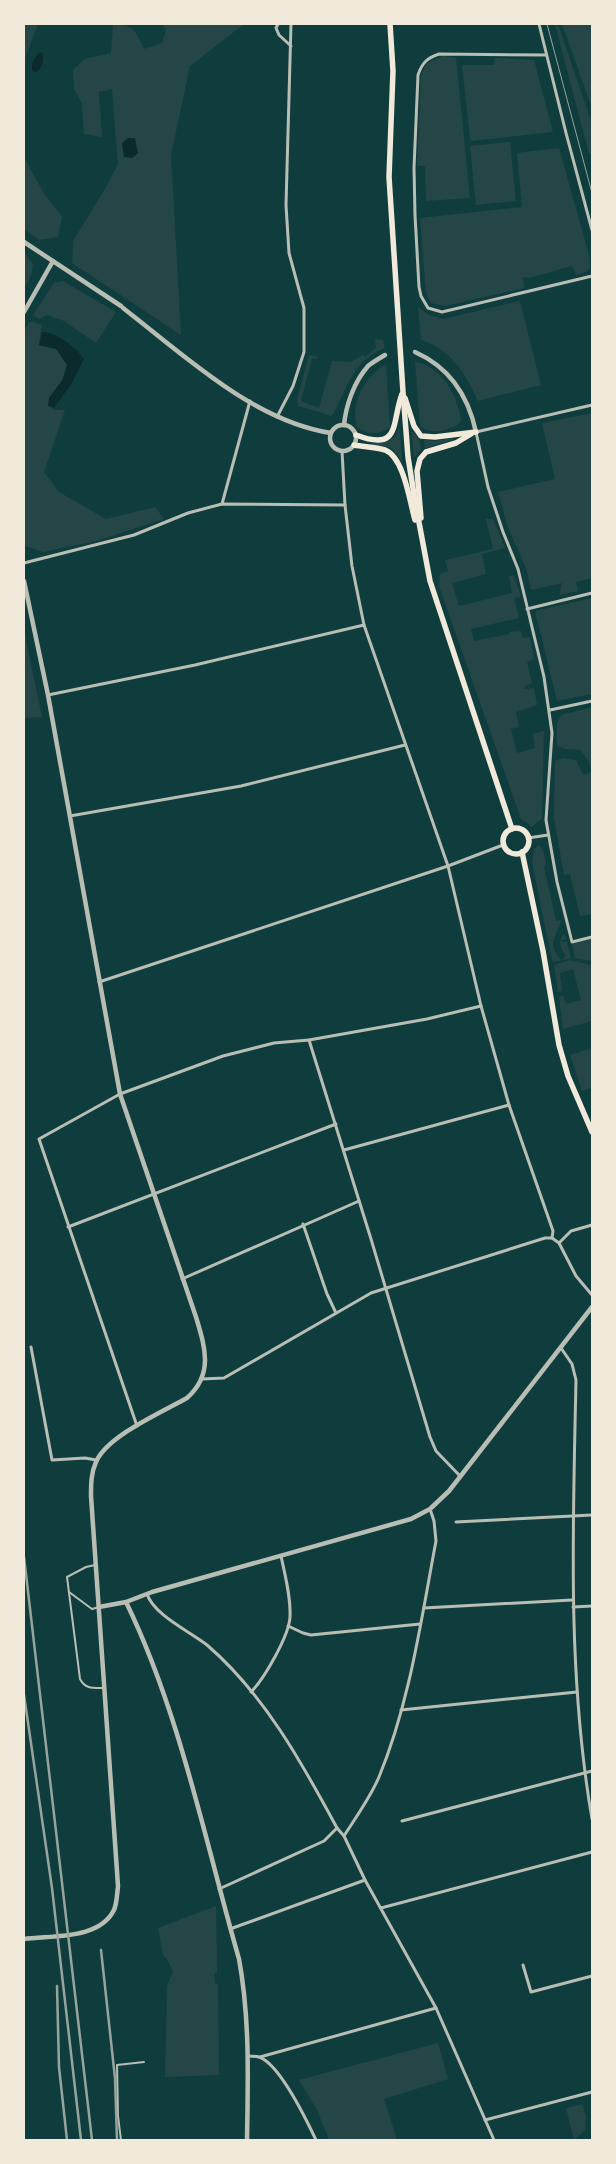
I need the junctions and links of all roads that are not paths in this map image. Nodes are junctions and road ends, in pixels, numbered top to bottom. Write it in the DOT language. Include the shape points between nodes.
graph roads {
  1 [pos="278,24"];
  2 [pos="291,24"];
  3 [pos="390,24"];
  4 [pos="539,24"];
  5 [pos="290,46"];
  6 [pos="546,54"];
  7 [pos="592,230"];
  8 [pos="24,242"];
  9 [pos="53,261"];
  10 [pos="592,276"];
  11 [pos="24,312"];
  12 [pos="415,352"];
  13 [pos="385,355"];
  14 [pos="403,392"];
  15 [pos="250,401"];
  16 [pos="592,405"];
  17 [pos="277,418"];
  18 [pos="344,425"];
  19 [pos="331,433"];
  20 [pos="474,433"];
  21 [pos="356,435"];
  22 [pos="354,445"];
  23 [pos="342,451"];
  24 [pos="222,504"];
  25 [pos="345,505"];
  26 [pos="423,553"];
  27 [pos="24,563"];
  28 [pos="24,581"];
  29 [pos="592,593"];
  30 [pos="527,608"];
  31 [pos="364,625"];
  32 [pos="48,694"];
  33 [pos="592,701"];
  34 [pos="550,710"];
  35 [pos="405,745"];
  36 [pos="69,816"];
  37 [pos="512,829"];
  38 [pos="548,835"];
  39 [pos="528,838"];
  40 [pos="504,845"];
  41 [pos="522,852"];
  42 [pos="448,866"];
  43 [pos="592,937"];
  44 [pos="99,982"];
  45 [pos="481,1006"];
  46 [pos="309,1040"];
  47 [pos="120,1094"];
  48 [pos="509,1105"];
  49 [pos="336,1124"];
  50 [pos="592,1132"];
  51 [pos="344,1150"];
  52 [pos="152,1193"];
  53 [pos="359,1201"];
  54 [pos="303,1224"];
  55 [pos="592,1225"];
  56 [pos="68,1226"];
  57 [pos="552,1238"];
  58 [pos="559,1243"];
  59 [pos="182,1279"];
  60 [pos="385,1288"];
  61 [pos="592,1295"];
  62 [pos="592,1307"];
  63 [pos="336,1313"];
  64 [pos="31,1347"];
  65 [pos="561,1347"];
  66 [pos="202,1379"];
  67 [pos="137,1426"];
  68 [pos="96,1460"];
  69 [pos="460,1476"];
  70 [pos="430,1509"];
  71 [pos="592,1515"];
  72 [pos="573,1516"];
  73 [pos="456,1522"];
  74 [pos="282,1556"];
  75 [pos="96,1565"];
  76 [pos="69,1592"];
  77 [pos="147,1594"];
  78 [pos="572,1600"];
  79 [pos="126,1602"];
  80 [pos="592,1606"];
  81 [pos="99,1607"];
  82 [pos="573,1607"];
  83 [pos="424,1608"];
  84 [pos="420,1624"];
  85 [pos="288,1626"];
  86 [pos="106,1688"];
  87 [pos="251,1692"];
  88 [pos="577,1692"];
  89 [pos="401,1710"];
  90 [pos="592,1771"];
  91 [pos="584,1773"];
  92 [pos="592,1819"];
  93 [pos="402,1821"];
  94 [pos="337,1828"];
  95 [pos="344,1836"];
  96 [pos="592,1852"];
  97 [pos="365,1880"];
  98 [pos="219,1889"];
  99 [pos="381,1908"];
  100 [pos="230,1929"];
  101 [pos="24,1939"];
  102 [pos="523,1965"];
  103 [pos="592,1976"];
  104 [pos="436,2008"];
  105 [pos="248,2056"];
  106 [pos="260,2057"];
  107 [pos="144,2062"];
  108 [pos="592,2092"];
  109 [pos="485,2120"];
  110 [pos="121,2140"];
  111 [pos="247,2140"];
  112 [pos="316,2140"];
  113 [pos="494,2140"];
  1 -- 5 [label="street" via="279,35"];
  2 -- 5 [label="street"];
  3 -- 14 [label="main road" via="393,71 389,177"];
  4 -- 6 [label="street"];
  5 -- 17 [label="street" via="286,205 289,253 304,308 304,352"];
  6 -- 7 [label="street"];
  6 -- 10 [label="street" via="438,54 430,57 420,68 414,168 421,296 428,308 442,312"];
  8 -- 9 [label="street"];
  9 -- 11 [label="street"];
  9 -- 15 [label="street" via="122,307 216,380"];
  12 -- 20 [label="street" via="434,361 454,381 464,397"];
  13 -- 18 [label="street" via="369,365 358,381 346,410"];
  14 -- 20 [label="main road" via="414,426 421,436"];
  14 -- 21 [label="main road" via="393,434 381,440"];
  14 -- 26 [label="main road" via="408,457"];
  15 -- 17 [label="street"];
  15 -- 24 [label="street"];
  16 -- 20 [label="street"];
  17 -- 19 [label="street"];
  18 -- 19 [label="street"];
  18 -- 21 [label="street"];
  19 -- 23 [label="street" via="332,445"];
  20 -- 26 [label="main road" via="456,443 426,452 418,463"];
  20 -- 30 [label="street" via="488,487 518,568"];
  21 -- 22 [label="street"];
  22 -- 23 [label="street"];
  22 -- 26 [label="main road" via="385,450 396,460"];
  23 -- 25 [label="street"];
  24 -- 25 [label="street"];
  24 -- 27 [label="street" via="188,513 134,535"];
  25 -- 31 [label="street" via="352,566"];
  26 -- 37 [label="main road"];
  28 -- 32 [label="street"];
  29 -- 30 [label="street"];
  30 -- 34 [label="street"];
  31 -- 32 [label="street" via="195,665"];
  31 -- 35 [label="street"];
  32 -- 36 [label="street"];
  33 -- 34 [label="street"];
  34 -- 38 [label="street"];
  35 -- 36 [label="street" via="241,786"];
  35 -- 42 [label="street"];
  36 -- 44 [label="street"];
  37 -- 39 [label="main road" via="520,829"];
  37 -- 40 [label="main road" via="504,837"];
  38 -- 39 [label="street"];
  38 -- 43 [label="street" via="572,942"];
  39 -- 41 [label="main road"];
  40 -- 41 [label="main road" via="511,853"];
  40 -- 42 [label="street"];
  41 -- 50 [label="main road" via="559,1045 568,1076"];
  42 -- 44 [label="street"];
  42 -- 45 [label="street"];
  44 -- 47 [label="street"];
  45 -- 46 [label="street" via="427,1020"];
  45 -- 48 [label="street"];
  46 -- 47 [label="street" via="274,1043 223,1056"];
  46 -- 49 [label="street"];
  47 -- 52 [label="street"];
  47 -- 56 [label="street" via="39,1139"];
  48 -- 51 [label="street"];
  48 -- 57 [label="street" via="553,1231"];
  49 -- 51 [label="street"];
  49 -- 52 [label="street"];
  51 -- 53 [label="street"];
  52 -- 56 [label="street"];
  52 -- 59 [label="street"];
  53 -- 54 [label="street"];
  53 -- 60 [label="street"];
  54 -- 59 [label="street"];
  54 -- 63 [label="street"];
  55 -- 58 [label="street" via="572,1232"];
  56 -- 67 [label="street"];
  57 -- 58 [label="street"];
  57 -- 60 [label="street"];
  58 -- 61 [label="street" via="576,1276"];
  59 -- 66 [label="street" via="203,1341"];
  60 -- 63 [label="street"];
  60 -- 69 [label="street" via="430,1437 436,1451"];
  62 -- 65 [label="street"];
  63 -- 66 [label="street" via="224,1378"];
  64 -- 68 [label="street" via="52,1460"];
  65 -- 69 [label="street"];
  65 -- 72 [label="street" via="572,1364 576,1380"];
  66 -- 67 [label="street" via="186,1398"];
  67 -- 68 [label="street" via="113,1442"];
  68 -- 75 [label="street" via="91,1491"];
  69 -- 70 [label="street"];
  70 -- 74 [label="street" via="411,1519"];
  70 -- 83 [label="street" via="436,1541"];
  71 -- 72 [label="street"];
  72 -- 73 [label="street"];
  72 -- 78 [label="street"];
  74 -- 77 [label="street"];
  74 -- 85 [label="street" via="290,1616"];
  75 -- 76 [label="lane" via="68,1577"];
  75 -- 81 [label="street"];
  76 -- 81 [label="lane" via="92,1608"];
  76 -- 86 [label="lane" via="81,1682 89,1688"];
  77 -- 79 [label="street"];
  77 -- 87 [label="street" via="156,1608 206,1644"];
  78 -- 82 [label="street"];
  78 -- 83 [label="street"];
  79 -- 81 [label="street"];
  79 -- 98 [label="street" via="176,1734"];
  80 -- 82 [label="street"];
  81 -- 86 [label="street"];
  82 -- 88 [label="street"];
  83 -- 84 [label="street"];
  84 -- 85 [label="street" via="311,1634"];
  84 -- 89 [label="street"];
  85 -- 87 [label="street" via="268,1671"];
  86 -- 101 [label="street" via="118,1886 115,1906 105,1921 87,1930"];
  87 -- 94 [label="street" via="290,1745"];
  88 -- 89 [label="street"];
  88 -- 91 [label="street"];
  89 -- 95 [label="street" via="379,1777"];
  90 -- 91 [label="street"];
  91 -- 92 [label="street"];
  91 -- 93 [label="street"];
  94 -- 95 [label="street"];
  94 -- 98 [label="street" via="324,1841"];
  95 -- 97 [label="street"];
  96 -- 99 [label="street"];
  97 -- 99 [label="street"];
  97 -- 100 [label="street"];
  98 -- 100 [label="street"];
  99 -- 104 [label="street"];
  100 -- 105 [label="street" via="245,1994"];
  102 -- 103 [label="street" via="531,1992"];
  104 -- 106 [label="street"];
  104 -- 109 [label="street"];
  105 -- 106 [label="street"];
  105 -- 111 [label="street"];
  106 -- 112 [label="street" via="271,2065 289,2089"];
  107 -- 110 [label="lane" via="118,2065"];
  108 -- 109 [label="street"];
  109 -- 113 [label="street"];
}
